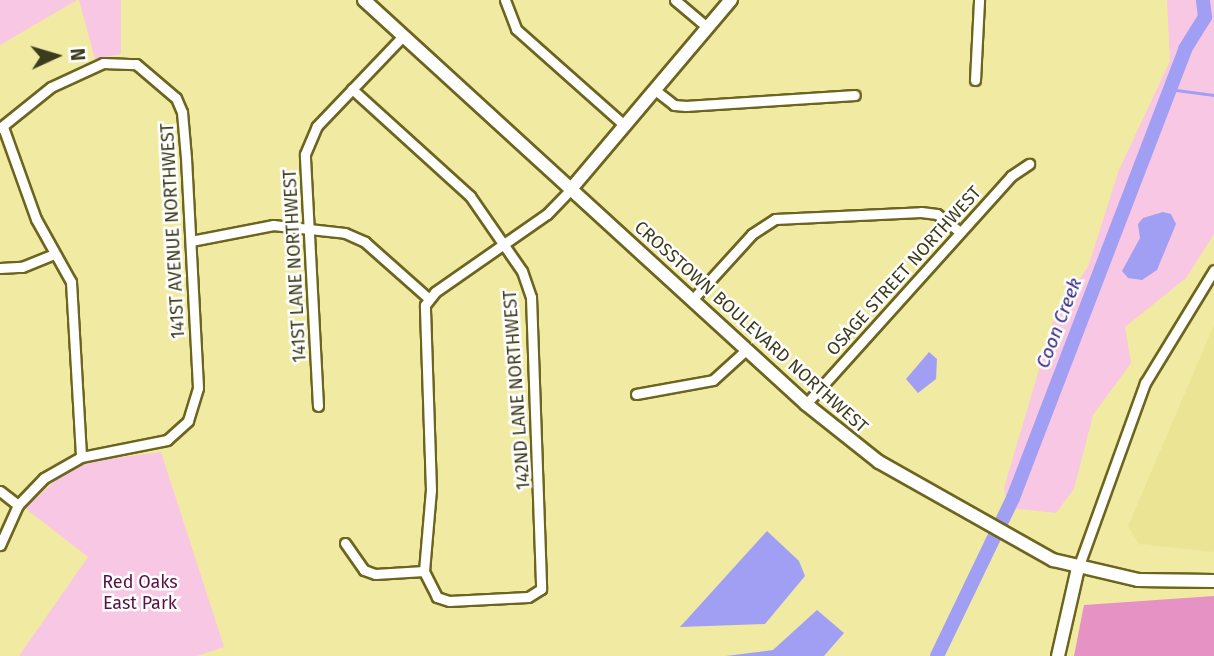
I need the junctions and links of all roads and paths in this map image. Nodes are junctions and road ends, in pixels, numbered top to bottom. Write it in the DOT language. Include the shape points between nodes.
graph roads {
  1 [pos="364,0"];
  2 [pos="505,0"];
  3 [pos="675,0"];
  4 [pos="731,0"];
  5 [pos="979,0"];
  6 [pos="707,27"];
  7 [pos="403,36"];
  8 [pos="975,79"];
  9 [pos="352,89"];
  10 [pos="655,90"];
  11 [pos="855,95"];
  12 [pos="623,124"];
  13 [pos="1,127"];
  14 [pos="1029,164"];
  15 [pos="571,189"];
  16 [pos="308,228"];
  17 [pos="960,232"];
  18 [pos="191,241"];
  19 [pos="505,244"];
  20 [pos="55,254"];
  21 [pos="0,268"];
  22 [pos="1214,270"];
  23 [pos="428,298"];
  24 [pos="692,300"];
  25 [pos="746,350"];
  26 [pos="636,394"];
  27 [pos="806,404"];
  28 [pos="318,406"];
  29 [pos="81,457"];
  30 [pos="0,491"];
  31 [pos="18,505"];
  32 [pos="345,543"];
  33 [pos="0,545"];
  34 [pos="1078,568"];
  35 [pos="424,571"];
  36 [pos="1214,580"];
  37 [pos="1058,656"];
  1 -- 7 [label="street, CROSSTOWN BOULEVARD NORTHWEST"];
  2 -- 12 [label="street" via="516,29"];
  3 -- 6 [label="street"];
  4 -- 6 [label="street"];
  5 -- 8 [label="street"];
  6 -- 10 [label="street"];
  7 -- 9 [label="street, 141ST LANE NORTHWEST"];
  7 -- 15 [label="street, CROSSTOWN BOULEVARD NORTHWEST"];
  9 -- 16 [label="street, 141ST LANE NORTHWEST" via="309,140 305,154"];
  9 -- 19 [label="street, 142ND LANE NORTHWEST" via="470,196"];
  10 -- 11 [label="street" via="674,105 686,106"];
  10 -- 12 [label="street"];
  12 -- 15 [label="street"];
  13 -- 18 [label="street, 141ST AVENUE NORTHWEST" via="51,86 84,69 123,61 141,66 176,98 182,112"];
  13 -- 20 [label="street" via="36,219"];
  14 -- 17 [label="street, OSAGE STREET NORTHWEST" via="1011,176"];
  15 -- 19 [label="street" via="547,214"];
  15 -- 24 [label="street, CROSSTOWN BOULEVARD NORTHWEST"];
  16 -- 18 [label="street" via="273,225"];
  16 -- 23 [label="street" via="345,233 365,242"];
  16 -- 28 [label="street, 141ST LANE NORTHWEST"];
  17 -- 24 [label="street" via="937,214 920,212 775,219 752,234"];
  17 -- 27 [label="street, OSAGE STREET NORTHWEST"];
  18 -- 29 [label="street, 141ST AVENUE NORTHWEST" via="198,388 194,411 167,440"];
  19 -- 23 [label="street"];
  19 -- 35 [label="street, 142ND LANE NORTHWEST" via="522,271 530,297 541,589 528,597 449,601 438,597"];
  20 -- 21 [label="street" via="22,267"];
  20 -- 29 [label="street" via="71,282"];
  22 -- 34 [label="street" via="1144,383"];
  23 -- 35 [label="street" via="422,324 431,490"];
  24 -- 25 [label="street, CROSSTOWN BOULEVARD NORTHWEST"];
  25 -- 26 [label="street" via="713,380"];
  25 -- 27 [label="street, CROSSTOWN BOULEVARD NORTHWEST"];
  27 -- 34 [label="street, CROSSTOWN BOULEVARD NORTHWEST" via="879,461 1014,541"];
  29 -- 31 [label="street" via="44,478"];
  30 -- 31 [label="street"];
  31 -- 33 [label="street"];
  32 -- 35 [label="street" via="364,570 375,574"];
  34 -- 36 [label="street, CROSSTOWN BOULEVARD NORTHWEST" via="1138,580"];
  34 -- 37 [label="street"];
}
